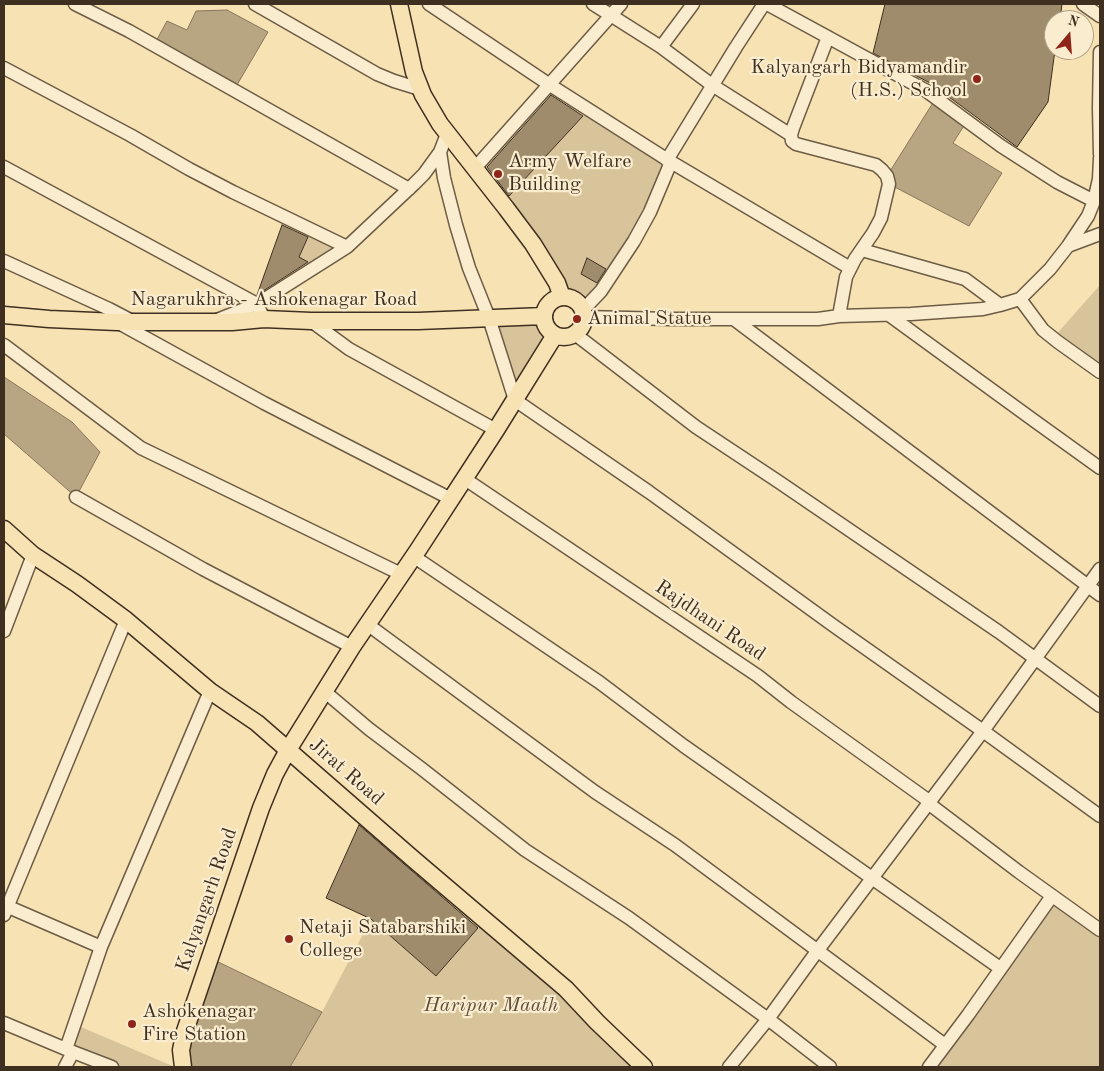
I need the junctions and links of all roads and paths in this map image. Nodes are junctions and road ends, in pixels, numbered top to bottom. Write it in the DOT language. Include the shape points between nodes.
graph roads {
  1 [pos="75,4"];
  2 [pos="255,4"];
  3 [pos="399,4"];
  4 [pos="429,4"];
  5 [pos="593,4"];
  6 [pos="620,4"];
  7 [pos="693,4"];
  8 [pos="765,4"];
  9 [pos="1083,4"];
  10 [pos="610,15"];
  11 [pos="1100,16"];
  12 [pos="828,37"];
  13 [pos="661,47"];
  14 [pos="1100,52"];
  15 [pos="1100,61"];
  16 [pos="4,68"];
  17 [pos="550,85"];
  18 [pos="712,85"];
  19 [pos="420,89"];
  20 [pos="1100,119"];
  21 [pos="447,134"];
  22 [pos="791,135"];
  23 [pos="440,152"];
  24 [pos="1100,154"];
  25 [pos="1100,158"];
  26 [pos="669,161"];
  27 [pos="4,167"];
  28 [pos="475,168"];
  29 [pos="409,189"];
  30 [pos="1094,201"];
  31 [pos="1100,234"];
  32 [pos="1068,246"];
  33 [pos="347,247"];
  34 [pos="862,250"];
  35 [pos="4,261"];
  36 [pos="850,268"];
  37 [pos="562,297"];
  38 [pos="1020,298"];
  39 [pos="1000,305"];
  40 [pos="260,312"];
  41 [pos="584,313"];
  42 [pos="4,315"];
  43 [pos="889,315"];
  44 [pos="544,316"];
  45 [pos="839,316"];
  46 [pos="489,318"];
  47 [pos="735,320"];
  48 [pos="312,321"];
  49 [pos="117,322"];
  50 [pos="134,322"];
  51 [pos="555,334"];
  52 [pos="574,334"];
  53 [pos="4,346"];
  54 [pos="1100,372"];
  55 [pos="515,400"];
  56 [pos="496,430"];
  57 [pos="1100,468"];
  58 [pos="465,478"];
  59 [pos="76,497"];
  60 [pos="451,499"];
  61 [pos="4,529"];
  62 [pos="33,555"];
  63 [pos="413,556"];
  64 [pos="1100,569"];
  65 [pos="401,574"];
  66 [pos="1088,586"];
  67 [pos="1100,595"];
  68 [pos="126,620"];
  69 [pos="367,624"];
  70 [pos="4,632"];
  71 [pos="352,647"];
  72 [pos="1036,659"];
  73 [pos="210,691"];
  74 [pos="324,691"];
  75 [pos="1100,706"];
  76 [pos="983,731"];
  77 [pos="288,750"];
  78 [pos="929,802"];
  79 [pos="1100,816"];
  80 [pos="872,878"];
  81 [pos="1052,896"];
  82 [pos="5,909"];
  83 [pos="1100,930"];
  84 [pos="101,947"];
  85 [pos="818,950"];
  86 [pos="1000,968"];
  87 [pos="768,1019"];
  88 [pos="4,1023"];
  89 [pos="945,1045"];
  90 [pos="69,1050"];
  91 [pos="65,1067"];
  92 [pos="112,1067"];
  93 [pos="183,1067"];
  94 [pos="644,1067"];
  95 [pos="729,1067"];
  96 [pos="830,1067"];
  97 [pos="929,1067"];
  1 -- 29 [label="street" via="135,34"];
  2 -- 19 [label="street" via="377,74"];
  3 -- 19 [label="main road"];
  4 -- 17 [label="street"];
  5 -- 10 [label="street"];
  6 -- 10 [label="street"];
  7 -- 13 [label="street"];
  8 -- 12 [label="street"];
  8 -- 18 [label="street"];
  9 -- 11 [label="street"];
  10 -- 13 [label="street"];
  10 -- 17 [label="street"];
  12 -- 22 [label="street"];
  12 -- 30 [label="street" via="925,90 1001,146"];
  13 -- 18 [label="street"];
  14 -- 15 [label="street"];
  15 -- 20 [label="street"];
  16 -- 33 [label="street" via="198,174"];
  17 -- 26 [label="street"];
  17 -- 28 [label="street"];
  18 -- 22 [label="street"];
  18 -- 26 [label="street"];
  19 -- 21 [label="main road"];
  20 -- 24 [label="street"];
  21 -- 23 [label="street"];
  21 -- 28 [label="main road"];
  22 -- 34 [label="street" via="796,144 876,165 887,176 889,184 881,218"];
  23 -- 29 [label="street"];
  23 -- 46 [label="street" via="456,225"];
  25 -- 30 [label="street"];
  26 -- 36 [label="street"];
  26 -- 41 [label="street" via="650,212 634,241"];
  27 -- 40 [label="street"];
  28 -- 37 [label="main road" via="533,244"];
  29 -- 33 [label="street"];
  30 -- 32 [label="street"];
  31 -- 32 [label="street"];
  32 -- 38 [label="street"];
  33 -- 40 [label="street"];
  34 -- 36 [label="street"];
  34 -- 39 [label="street" via="965,279"];
  35 -- 50 [label="street"];
  36 -- 45 [label="street"];
  37 -- 41 [label="main road" via="580,304"];
  37 -- 44 [label="main road" via="550,302"];
  38 -- 39 [label="street"];
  38 -- 54 [label="street" via="1043,330"];
  39 -- 43 [label="street"];
  40 -- 48 [label="main road, Nagarukhra - Ashokenagar Road"];
  40 -- 50 [label="main road, Nagarukhra - Ashokenagar Road" via="232,322"];
  41 -- 47 [label="street"];
  41 -- 52 [label="main road" via="583,323"];
  42 -- 49 [label="main road, Nagarukhra - Ashokenagar Road"];
  43 -- 45 [label="street"];
  43 -- 57 [label="street"];
  44 -- 46 [label="main road, Nagarukhra - Ashokenagar Road"];
  44 -- 51 [label="main road" via="546,326"];
  45 -- 47 [label="street"];
  46 -- 48 [label="main road, Nagarukhra - Ashokenagar Road"];
  46 -- 55 [label="street"];
  47 -- 66 [label="street"];
  48 -- 56 [label="street" via="349,348"];
  49 -- 50 [label="main road, Nagarukhra - Ashokenagar Road"];
  49 -- 60 [label="street" via="264,403"];
  51 -- 52 [label="main road"];
  51 -- 55 [label="main road, Kalyangarh Road"];
  52 -- 72 [label="street" via="696,427"];
  53 -- 65 [label="street" via="141,448"];
  55 -- 56 [label="main road, Kalyangarh Road"];
  55 -- 76 [label="street"];
  56 -- 58 [label="main road, Kalyangarh Road"];
  58 -- 60 [label="main road, Kalyangarh Road"];
  58 -- 78 [label="street, Rajdhani Road" via="758,676"];
  59 -- 71 [label="street" via="203,569"];
  60 -- 63 [label="main road, Kalyangarh Road"];
  61 -- 62 [label="main road, Jirat Road"];
  62 -- 68 [label="main road, Jirat Road"];
  62 -- 70 [label="street"];
  63 -- 65 [label="main road, Kalyangarh Road"];
  63 -- 80 [label="street" via="599,682"];
  64 -- 66 [label="street"];
  65 -- 69 [label="main road, Kalyangarh Road"];
  66 -- 67 [label="street"];
  66 -- 72 [label="street"];
  68 -- 73 [label="main road, Jirat Road"];
  68 -- 82 [label="street"];
  69 -- 71 [label="main road, Kalyangarh Road"];
  69 -- 85 [label="street" via="595,792 675,845"];
  71 -- 74 [label="main road, Kalyangarh Road"];
  72 -- 75 [label="street"];
  72 -- 76 [label="street"];
  73 -- 77 [label="main road, Jirat Road"];
  73 -- 84 [label="street"];
  74 -- 77 [label="main road, Kalyangarh Road"];
  74 -- 87 [label="street" via="525,850 629,918"];
  76 -- 78 [label="street"];
  76 -- 79 [label="street"];
  77 -- 93 [label="main road, Kalyangarh Road" via="261,808 188,1022 181,1050"];
  77 -- 94 [label="main road, Jirat Road" via="566,989"];
  78 -- 80 [label="street"];
  78 -- 81 [label="street, Rajdhani Road"];
  80 -- 85 [label="street"];
  80 -- 86 [label="street"];
  81 -- 83 [label="street, Rajdhani Road"];
  81 -- 86 [label="street"];
  82 -- 84 [label="street"];
  84 -- 90 [label="street"];
  85 -- 87 [label="street"];
  85 -- 89 [label="street"];
  86 -- 89 [label="street"];
  87 -- 95 [label="street"];
  87 -- 96 [label="street"];
  88 -- 90 [label="street"];
  89 -- 97 [label="street"];
  90 -- 91 [label="street"];
  90 -- 92 [label="street"];
}
